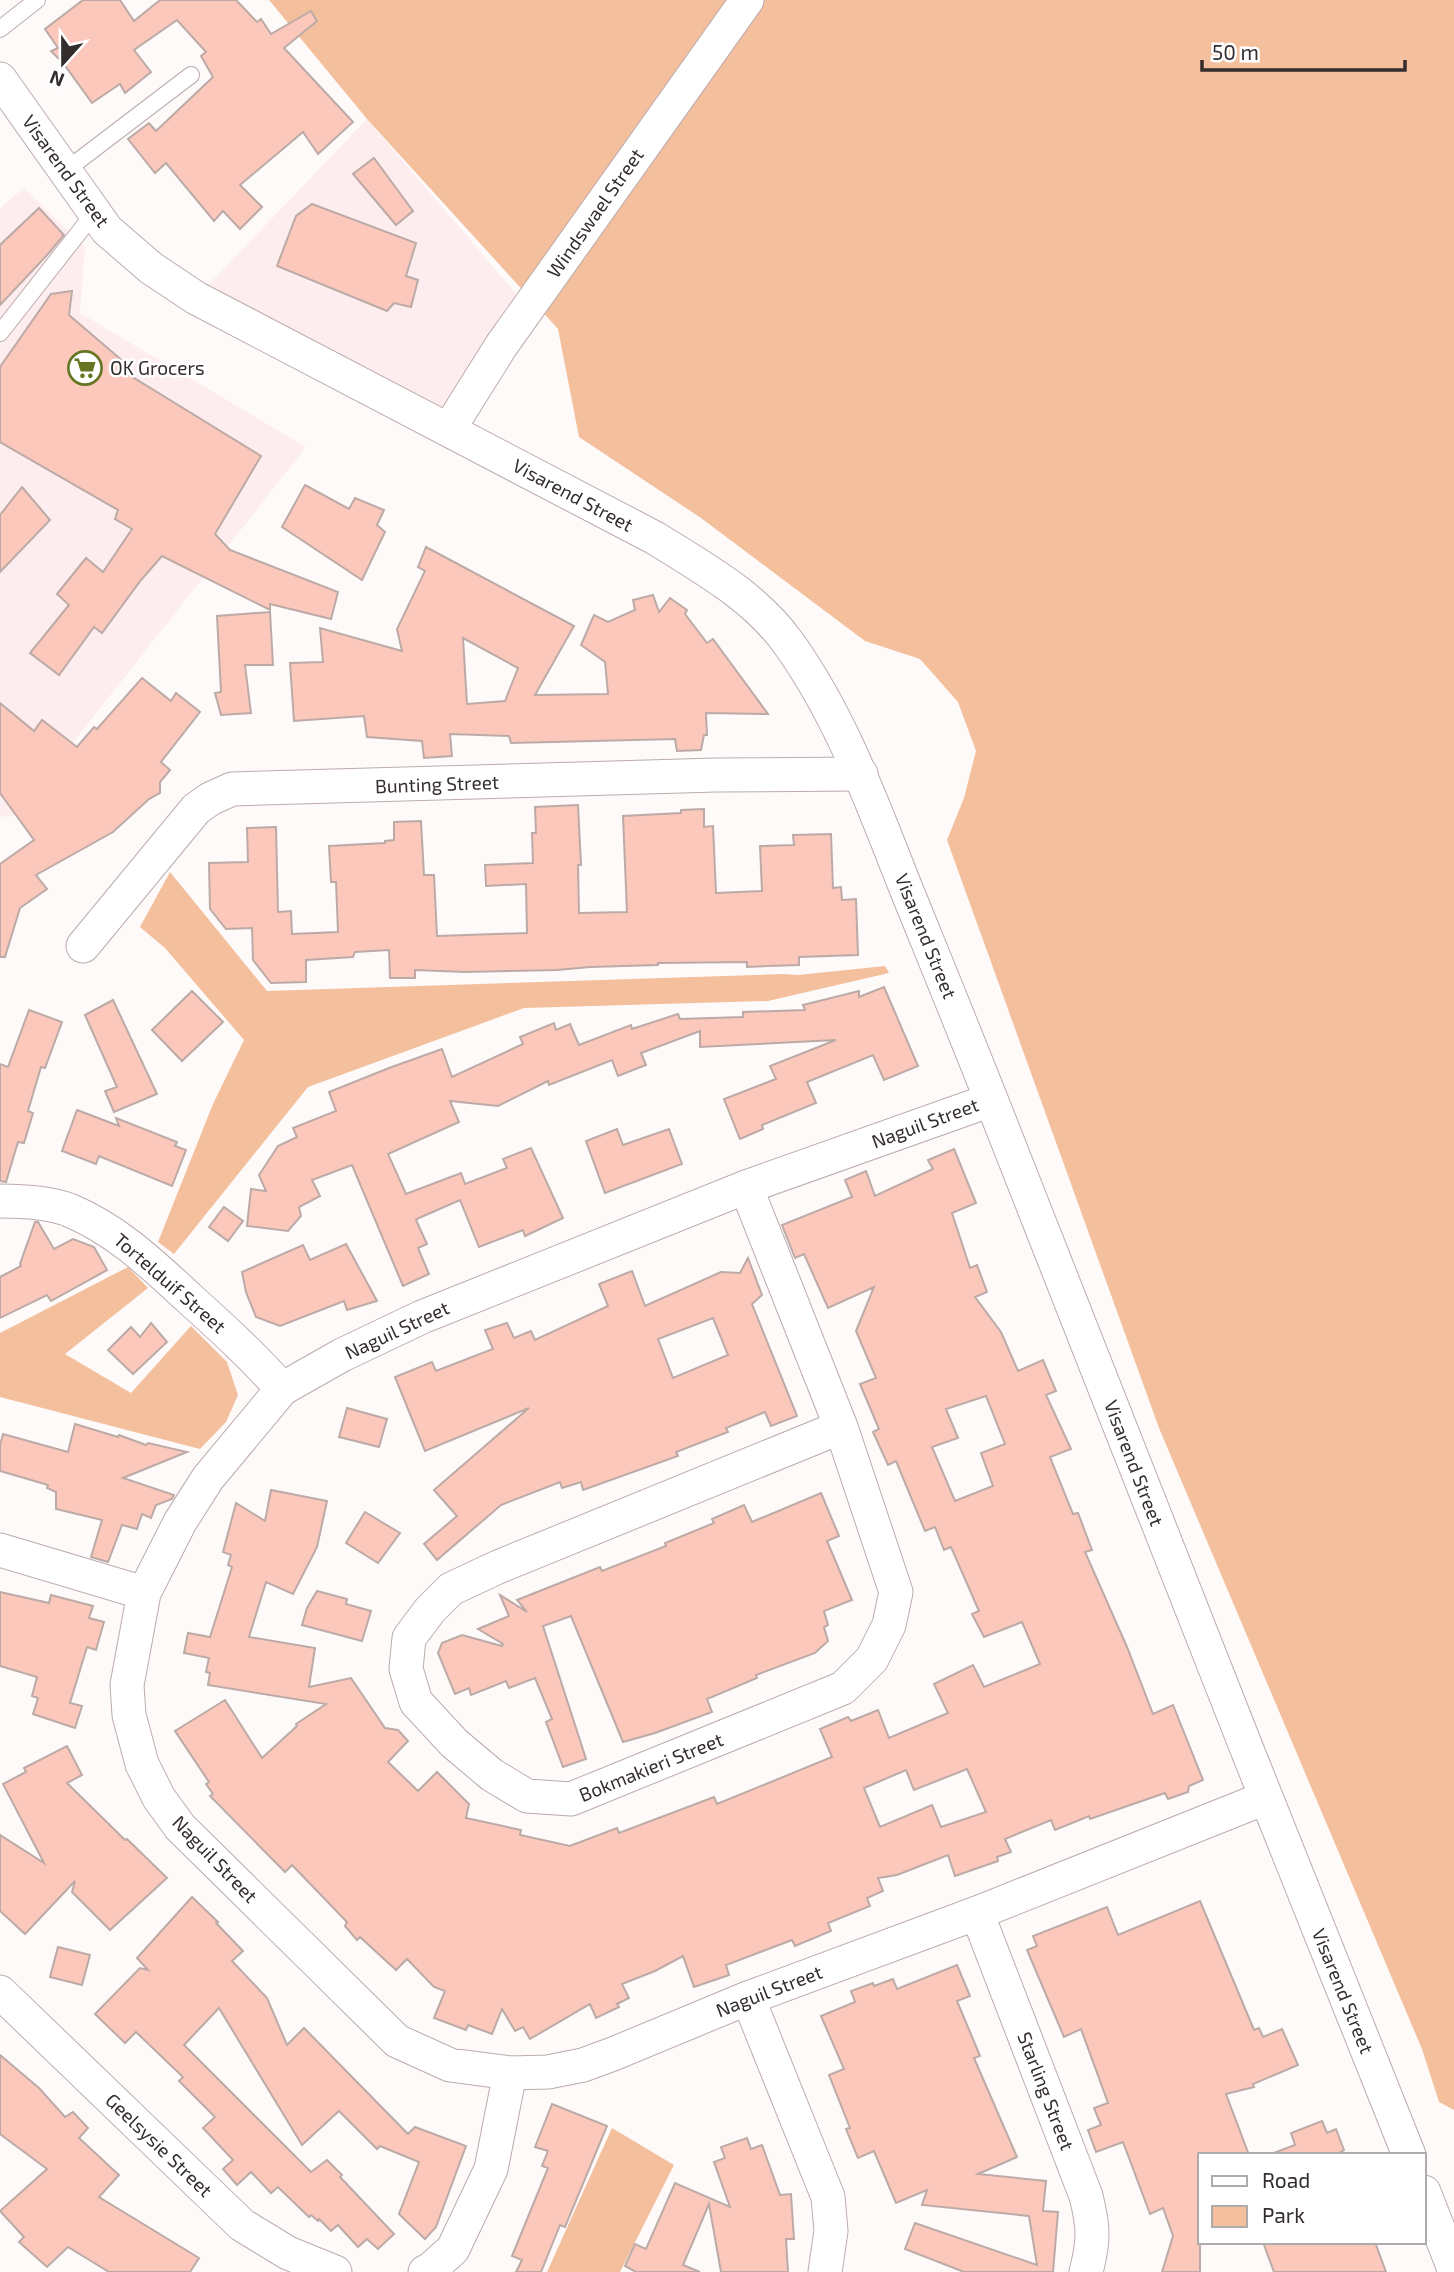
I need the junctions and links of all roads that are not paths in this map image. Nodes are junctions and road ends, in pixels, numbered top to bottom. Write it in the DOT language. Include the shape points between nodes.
graph roads {
  1 [pos="37,0"];
  2 [pos="747,0"];
  3 [pos="0,29"];
  4 [pos="191,75"];
  5 [pos="0,79"];
  6 [pos="65,171"];
  7 [pos="94,212"];
  8 [pos="0,333"];
  9 [pos="449,429"];
  10 [pos="861,774"];
  11 [pos="83,946"];
  12 [pos="991,1100"];
  13 [pos="746,1187"];
  14 [pos="0,1201"];
  15 [pos="282,1390"];
  16 [pos="841,1427"];
  17 [pos="0,1550"];
  18 [pos="144,1593"];
  19 [pos="1265,1798"];
  20 [pos="977,1913"];
  21 [pos="0,1992"];
  22 [pos="748,1998"];
  23 [pos="510,2073"];
  24 [pos="1408,2153"];
  25 [pos="1426,2195"];
  26 [pos="1446,2220"];
  27 [pos="1454,2269"];
  28 [pos="334,2272"];
  29 [pos="425,2272"];
  30 [pos="825,2272"];
  31 [pos="1086,2272"];
  1 -- 3 [label="lane"];
  2 -- 9 [label="street, Windswael Street" via="501,346"];
  4 -- 6 [label="lane"];
  5 -- 6 [label="street, Visarend Street"];
  6 -- 7 [label="street, Visarend Street"];
  7 -- 8 [label="lane"];
  7 -- 9 [label="street, Visarend Street" via="107,230 151,268 196,298"];
  9 -- 10 [label="street, Visarend Street" via="655,538 724,581 788,642"];
  10 -- 11 [label="street, Bunting Street" via="232,789 195,809"];
  10 -- 12 [label="street, Visarend Street"];
  12 -- 13 [label="street, Naguil Street"];
  12 -- 19 [label="street, Visarend Street"];
  13 -- 15 [label="street, Naguil Street" via="422,1317 342,1354"];
  13 -- 16 [label="street, Bokmakieri Street"];
  14 -- 15 [label="street, Tortelduif Street" via="66,1209 104,1226 256,1359"];
  15 -- 18 [label="street, Naguil Street" via="208,1478"];
  16 -- 16 [label="street, Bokmakieri Street" via="896,1591 889,1625 872,1659 843,1688 571,1799 527,1796 492,1775 416,1702 406,1669 409,1637 451,1589"];
  17 -- 18 [label="street"];
  18 -- 23 [label="street, Naguil Street" via="127,1685 129,1715 142,1764 180,1827 397,2041 450,2065"];
  19 -- 20 [label="street, Naguil Street"];
  19 -- 24 [label="street, Visarend Street"];
  20 -- 22 [label="street, Naguil Street"];
  20 -- 31 [label="street, Starling Street" via="1086,2196 1093,2225"];
  21 -- 28 [label="street, Geelsysie Street" via="242,2225 288,2253"];
  22 -- 23 [label="street, Naguil Street" via="583,2065"];
  22 -- 30 [label="street" via="828,2197 831,2231"];
  23 -- 29 [label="street" via="491,2169 453,2249"];
  25 -- 26 [label="street"];
  26 -- 27 [label="street"];
}
